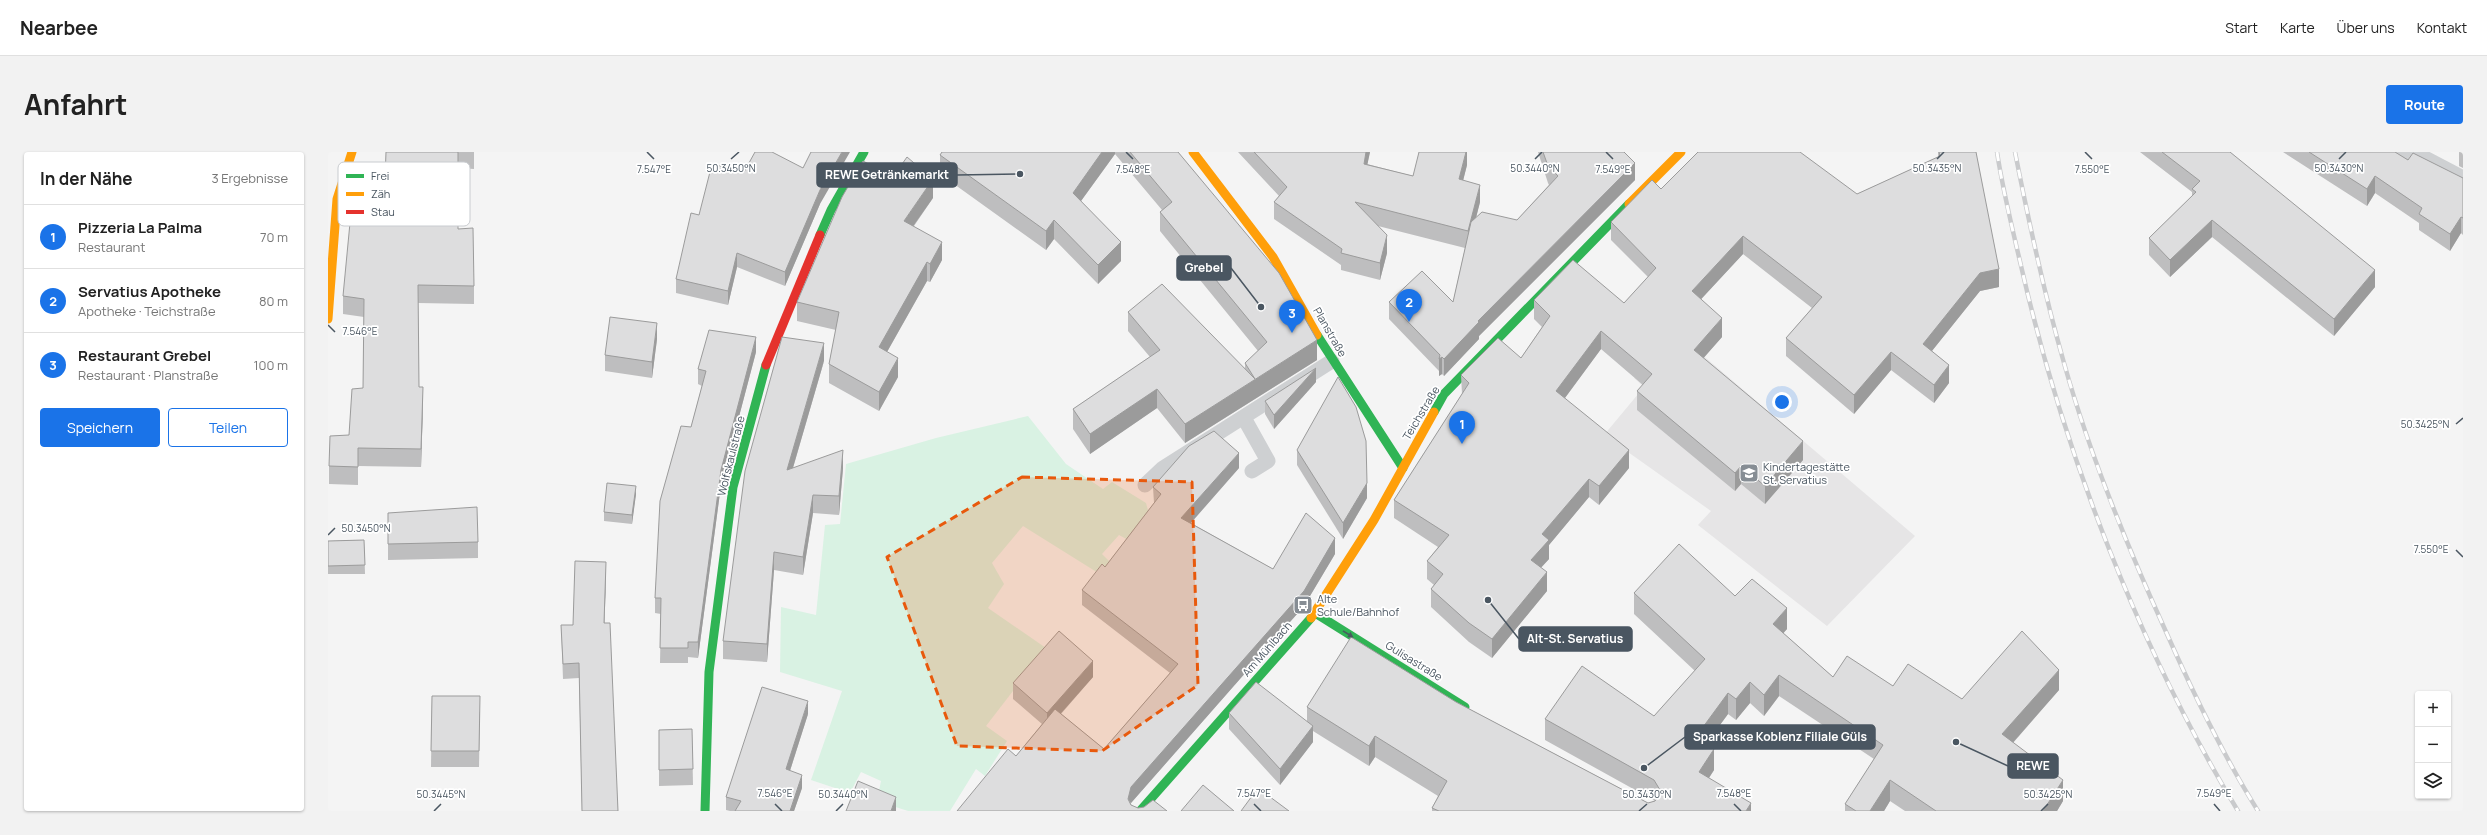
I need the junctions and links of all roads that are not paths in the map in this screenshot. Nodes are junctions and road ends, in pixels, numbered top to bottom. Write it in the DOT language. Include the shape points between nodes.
graph roads {
  1 [pos="352,152"];
  2 [pos="864,152"];
  3 [pos="1193,152"];
  4 [pos="1682,152"];
  5 [pos="2406,152"];
  6 [pos="349,162"];
  7 [pos="2463,182"];
  8 [pos="338,199"];
  9 [pos="328,319"];
  10 [pos="1332,361"];
  11 [pos="1244,418"];
  12 [pos="1403,468"];
  13 [pos="1252,471"];
  14 [pos="1145,485"];
  15 [pos="1315,613"];
  16 [pos="1476,714"];
  17 [pos="705,811"];
  18 [pos="1140,811"];
  1 -- 6 [label="street"];
  2 -- 17 [label="street, Wolfskaulstraße" via="830,210 769,354 733,487 709,672"];
  3 -- 10 [label="street, Planstraße" via="1273,257"];
  4 -- 12 [label="street, Teichstraße" via="1444,394"];
  5 -- 7 [label="street"];
  8 -- 9 [label="street"];
  10 -- 11 [label="lane"];
  10 -- 12 [label="street, Planstraße"];
  11 -- 13 [label="lane" via="1268,461"];
  11 -- 14 [label="lane" via="1163,468"];
  12 -- 15 [label="street, Am Mühlbach" via="1374,520"];
  15 -- 16 [label="street, Gulisastraße, one-way"];
  15 -- 18 [label="street, Am Mühlbach"];
}
